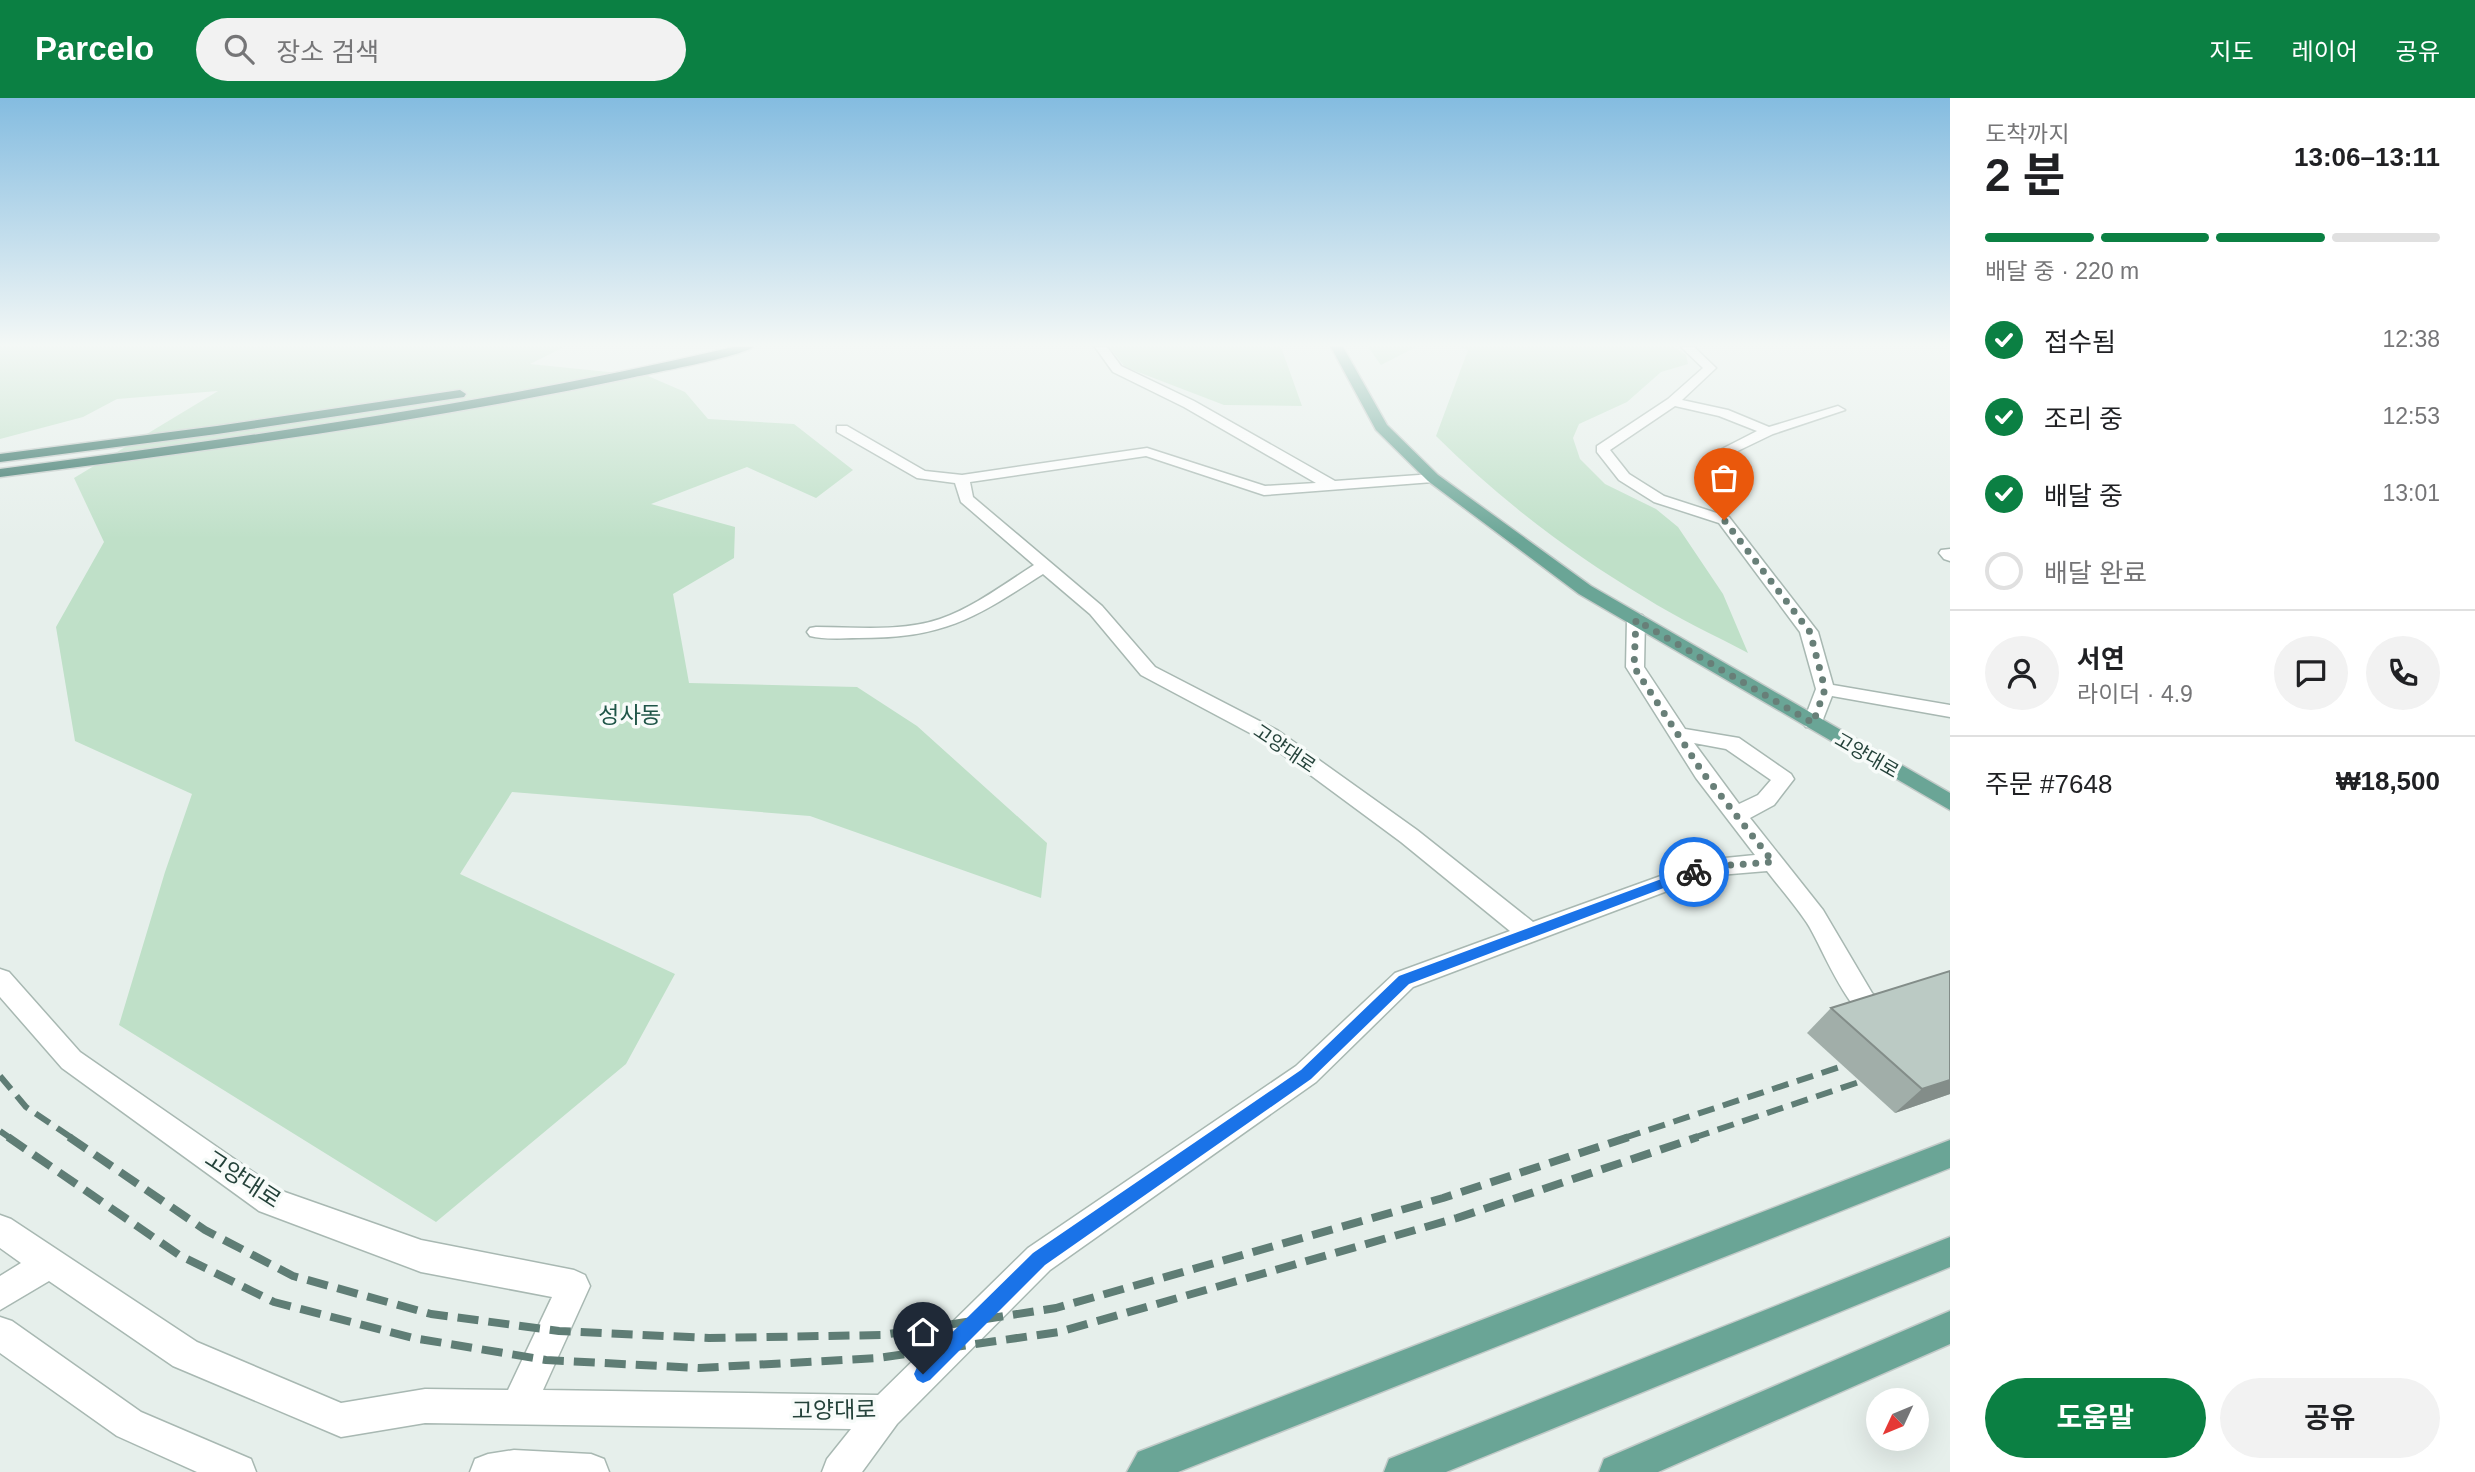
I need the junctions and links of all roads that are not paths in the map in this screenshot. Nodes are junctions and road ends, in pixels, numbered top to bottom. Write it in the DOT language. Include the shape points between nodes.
graph roads {
  1 [pos="345,411"];
  2 [pos="445,411"];
  3 [pos="1202,411"];
  4 [pos="1372,411"];
  5 [pos="1658,411"];
  6 [pos="1715,411"];
  7 [pos="1834,411"];
  8 [pos="842,429"];
  9 [pos="1768,431"];
  10 [pos="1719,456"];
  11 [pos="0,458"];
  12 [pos="0,473"];
  13 [pos="1433,478"];
  14 [pos="962,479"];
  15 [pos="1333,486"];
  16 [pos="1044,566"];
  17 [pos="1636,620"];
  18 [pos="816,632"];
  19 [pos="1825,689"];
  20 [pos="1950,711"];
  21 [pos="1813,723"];
  22 [pos="1678,734"];
  23 [pos="1950,803"];
  24 [pos="1735,816"];
  25 [pos="1773,862"];
  26 [pos="1529,933"];
  27 [pos="0,979"];
  28 [pos="1892,1028"];
  29 [pos="1950,1154"];
  30 [pos="0,1230"];
  31 [pos="1950,1252"];
  32 [pos="48,1264"];
  33 [pos="0,1294"];
  34 [pos="1950,1327"];
  35 [pos="0,1332"];
  36 [pos="518,1407"];
  37 [pos="885,1412"];
  38 [pos="238,1472"];
  39 [pos="488,1472"];
  40 [pos="591,1472"];
  41 [pos="841,1472"];
  42 [pos="1145,1472"];
  43 [pos="1402,1472"];
  44 [pos="1617,1472"];
  1 -- 11 [label="highway"];
  2 -- 12 [label="highway"];
  3 -- 15 [label="street"];
  4 -- 13 [label="main road, 고양대로" via="1381,427"];
  5 -- 19 [label="street" via="1602,449 1624,477 1659,499 1724,520 1810,632"];
  6 -- 9 [label="street"];
  7 -- 9 [label="street"];
  8 -- 14 [label="street" via="922,475"];
  9 -- 10 [label="street"];
  13 -- 15 [label="street"];
  13 -- 17 [label="main road, 고양대로" via="1585,590"];
  14 -- 15 [label="street" via="1147,452 1264,491"];
  14 -- 16 [label="street, 고양대로" via="966,499"];
  16 -- 18 [label="street" via="944,623 881,633"];
  16 -- 26 [label="street, 고양대로" via="1096,610 1148,671 1270,735 1409,836"];
  17 -- 21 [label="main road, 고양대로"];
  17 -- 22 [label="street" via="1634,667"];
  19 -- 20 [label="street"];
  19 -- 21 [label="street"];
  21 -- 23 [label="main road, 고양대로"];
  22 -- 24 [label="street"];
  22 -- 24 [label="street" via="1732,743 1784,779 1766,800"];
  24 -- 25 [label="street"];
  25 -- 26 [label="street, 고양대로" via="1705,867"];
  25 -- 28 [label="street" via="1815,916 1863,1001"];
  26 -- 37 [label="street, 고양대로" via="1404,980 1306,1074 1039,1259"];
  27 -- 36 [label="street, 고양대로" via="71,1060 270,1201 421,1256 574,1286"];
  29 -- 42 [label="main road" via="1151,1465"];
  30 -- 32 [label="street, 고양대로"];
  31 -- 43 [label="main road"];
  32 -- 33 [label="street"];
  32 -- 36 [label="street, 고양대로" via="185,1354 341,1420 425,1406"];
  34 -- 44 [label="main road"];
  35 -- 38 [label="street" via="129,1424"];
  36 -- 37 [label="street, 고양대로"];
  37 -- 41 [label="street"];
  39 -- 40 [label="street" via="514,1468"];
}
